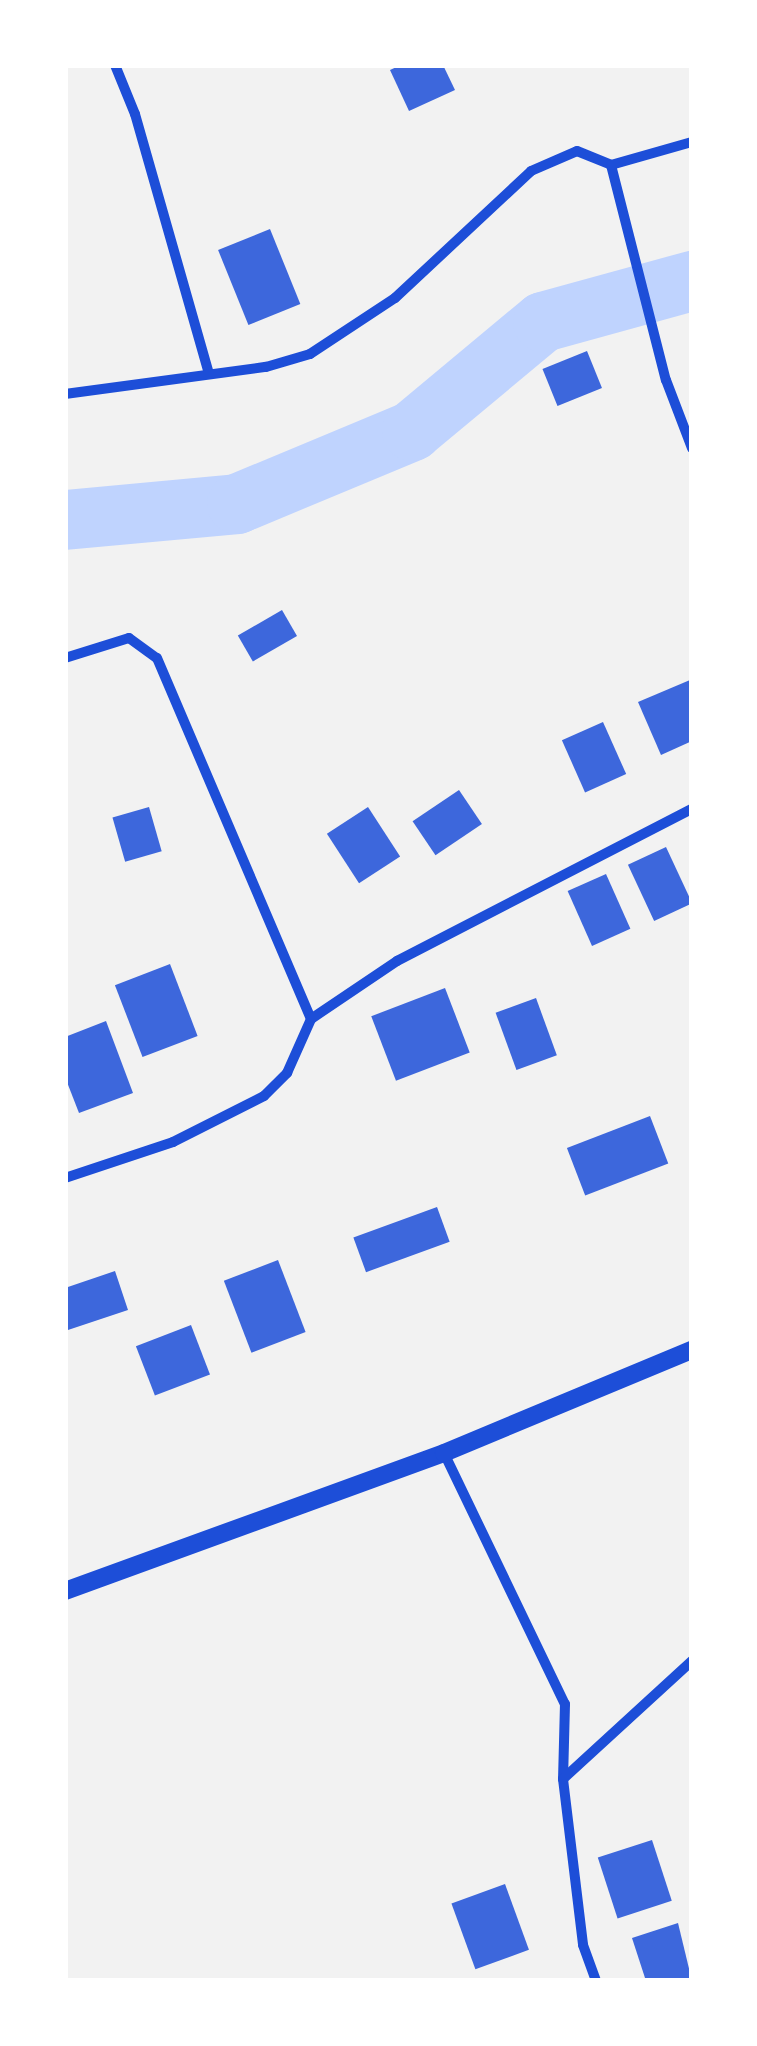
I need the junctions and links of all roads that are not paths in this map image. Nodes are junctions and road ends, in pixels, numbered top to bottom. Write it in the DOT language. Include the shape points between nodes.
graph roads {
  1 [pos="115,65"];
  2 [pos="692,142"];
  3 [pos="611,165"];
  4 [pos="208,371"];
  5 [pos="65,394"];
  6 [pos="692,448"];
  7 [pos="65,658"];
  8 [pos="692,809"];
  9 [pos="310,1019"];
  10 [pos="65,1178"];
  11 [pos="692,1350"];
  12 [pos="444,1453"];
  13 [pos="65,1592"];
  14 [pos="692,1662"];
  15 [pos="563,1778"];
  16 [pos="596,1981"];
  1 -- 4 [label="street"];
  2 -- 3 [label="street"];
  3 -- 4 [label="street" via="577,152 531,171 395,298 310,354 266,367"];
  3 -- 6 [label="street" via="666,380"];
  4 -- 5 [label="street"];
  7 -- 9 [label="street" via="129,638 157,658"];
  8 -- 9 [label="street" via="396,961"];
  9 -- 10 [label="street" via="287,1073 264,1096 173,1142"];
  11 -- 12 [label="street"];
  12 -- 13 [label="street"];
  12 -- 15 [label="street" via="565,1704"];
  14 -- 15 [label="street"];
  15 -- 16 [label="street" via="582,1944"];
}
